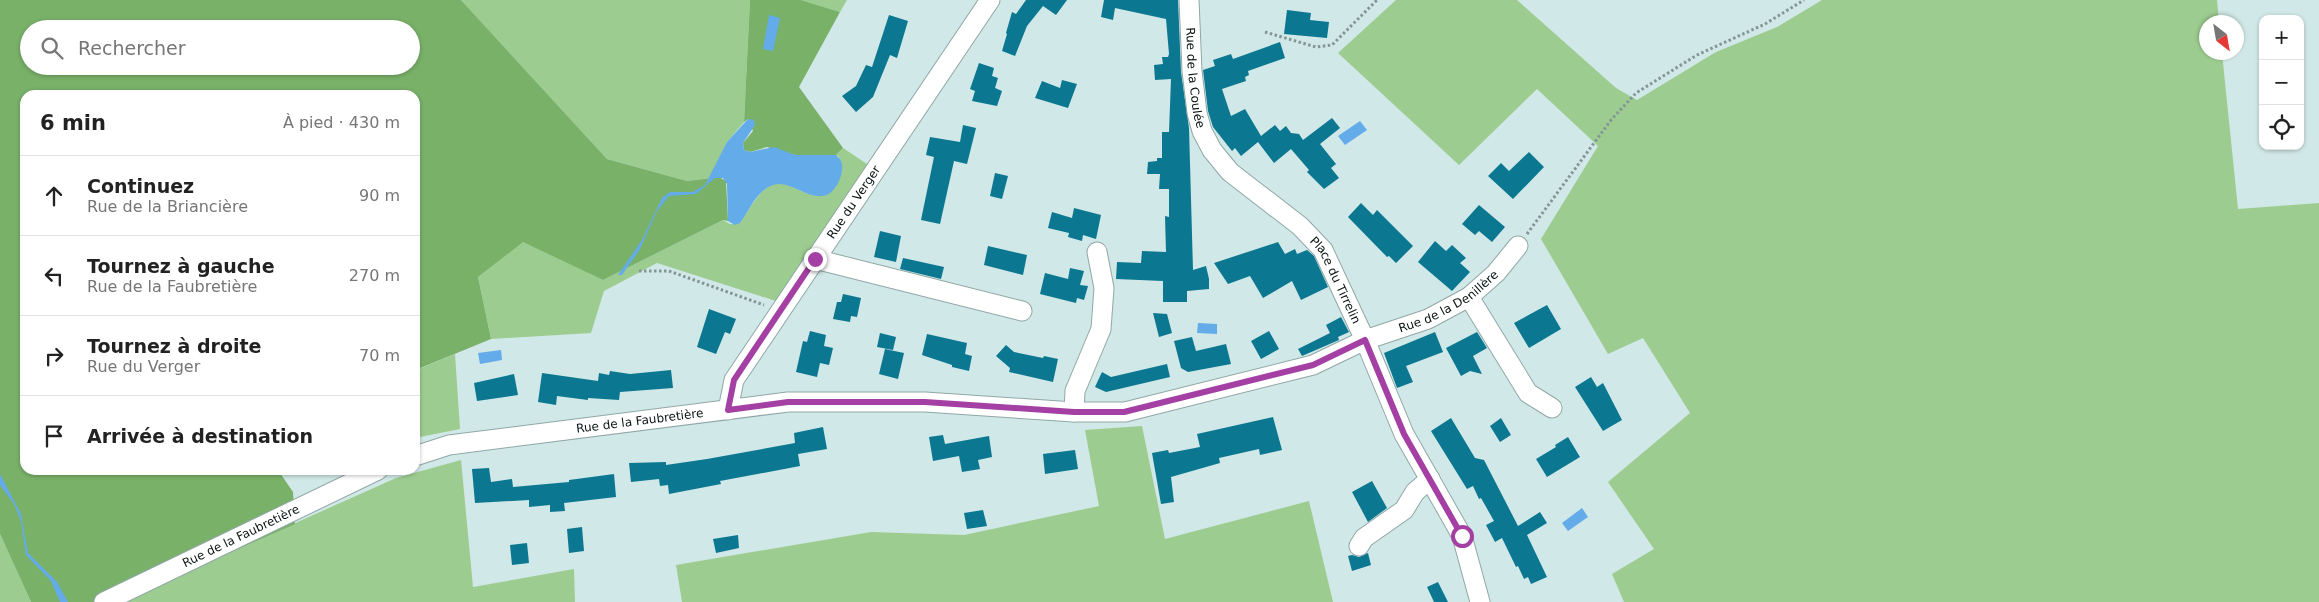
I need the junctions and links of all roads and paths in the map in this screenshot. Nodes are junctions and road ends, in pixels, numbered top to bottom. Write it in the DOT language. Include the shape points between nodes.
graph roads {
  1 [pos="990,0"];
  2 [pos="1189,0"];
  3 [pos="1377,0"];
  4 [pos="1804,0"];
  5 [pos="1265,32"];
  6 [pos="1300,226"];
  7 [pos="1518,246"];
  8 [pos="1097,252"];
  9 [pos="815,259"];
  10 [pos="639,271"];
  11 [pos="1469,298"];
  12 [pos="1022,311"];
  13 [pos="776,318"];
  14 [pos="1365,340"];
  15 [pos="1552,408"];
  16 [pos="728,410"];
  17 [pos="1074,412"];
  18 [pos="420,454"];
  19 [pos="368,475"];
  20 [pos="1430,479"];
  21 [pos="1359,546"];
  22 [pos="104,602"];
  23 [pos="1480,602"];
  1 -- 9 [label="street, Rue du Verger"];
  2 -- 6 [label="street, Rue de la Coulée" via="1196,113 1202,131 1230,172"];
  3 -- 5 [label="path" via="1332,45 1316,47"];
  4 -- 7 [label="path" via="1765,24 1697,55 1636,93 1611,120"];
  6 -- 14 [label="street, Place du Tirrelin" via="1323,250"];
  7 -- 11 [label="street, Rue de la Denillère" via="1496,273"];
  8 -- 17 [label="street" via="1104,288 1101,329 1075,391"];
  9 -- 12 [label="street"];
  9 -- 13 [label="street, Rue du Verger"];
  10 -- 13 [label="path" via="669,271 769,307"];
  11 -- 14 [label="street, Rue de la Denillère" via="1428,319"];
  11 -- 15 [label="street" via="1528,393"];
  13 -- 16 [label="street, Rue du Verger" via="734,380"];
  14 -- 17 [label="street, Rue de la Faubretière" via="1304,368 1124,412"];
  14 -- 20 [label="street, Place du Tirrelin" via="1404,434"];
  16 -- 17 [label="street, Rue de la Faubretière" via="788,402 925,402"];
  16 -- 18 [label="street, Rue de la Faubretière" via="449,445"];
  19 -- 22 [label="street, Rue de la Faubretière"];
  20 -- 21 [label="street" via="1415,492 1404,510 1364,538"];
  20 -- 23 [label="street, Place du Tirrelin" via="1462,536"];
}
